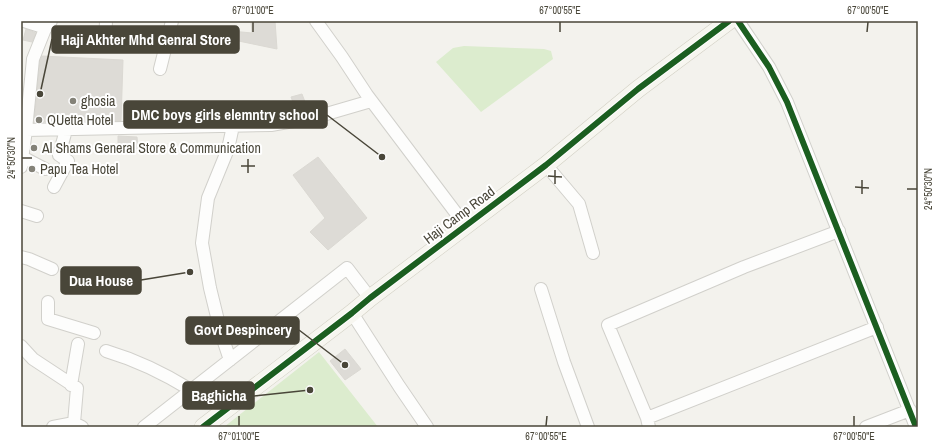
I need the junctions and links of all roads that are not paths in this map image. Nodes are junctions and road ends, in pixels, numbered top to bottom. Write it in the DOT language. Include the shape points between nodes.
graph roads {
  1 [pos="24,21"];
  2 [pos="106,21"];
  3 [pos="172,21"];
  4 [pos="316,21"];
  5 [pos="729,21"];
  6 [pos="738,21"];
  7 [pos="48,25"];
  8 [pos="105,42"];
  9 [pos="160,69"];
  10 [pos="26,73"];
  11 [pos="371,101"];
  12 [pos="24,112"];
  13 [pos="233,126"];
  14 [pos="26,130"];
  15 [pos="66,130"];
  16 [pos="21,162"];
  17 [pos="546,165"];
  18 [pos="45,169"];
  19 [pos="54,187"];
  20 [pos="21,211"];
  21 [pos="36,216"];
  22 [pos="465,226"];
  23 [pos="839,231"];
  24 [pos="593,253"];
  25 [pos="21,257"];
  26 [pos="52,268"];
  27 [pos="541,289"];
  28 [pos="370,298"];
  29 [pos="48,302"];
  30 [pos="352,313"];
  31 [pos="877,327"];
  32 [pos="94,333"];
  33 [pos="78,344"];
  34 [pos="21,346"];
  35 [pos="106,351"];
  36 [pos="230,360"];
  37 [pos="71,385"];
  38 [pos="191,390"];
  39 [pos="910,410"];
  40 [pos="648,422"];
  41 [pos="78,425"];
  42 [pos="53,427"];
  43 [pos="144,427"];
  44 [pos="203,427"];
  45 [pos="427,427"];
  46 [pos="588,427"];
  47 [pos="866,427"];
  48 [pos="916,427"];
  1 -- 7 [label="street"];
  2 -- 8 [label="street"];
  3 -- 9 [label="street"];
  4 -- 11 [label="street"];
  5 -- 17 [label="street, Haji Camp Road" via="638,89"];
  6 -- 23 [label="street" via="769,67 787,102"];
  7 -- 10 [label="street"];
  10 -- 12 [label="street"];
  11 -- 13 [label="street" via="316,117 271,125"];
  11 -- 22 [label="street"];
  12 -- 14 [label="street"];
  13 -- 15 [label="street"];
  13 -- 36 [label="street" via="228,149 208,198 202,243 210,288"];
  14 -- 15 [label="street"];
  14 -- 16 [label="street"];
  15 -- 19 [label="street" via="59,155 68,161"];
  16 -- 18 [label="street"];
  17 -- 22 [label="street, Haji Camp Road"];
  17 -- 24 [label="street" via="579,204"];
  20 -- 21 [label="street"];
  22 -- 28 [label="street, Haji Camp Road"];
  23 -- 31 [label="street"];
  23 -- 40 [label="street" via="744,267 608,325"];
  25 -- 26 [label="street"];
  27 -- 46 [label="street"];
  28 -- 30 [label="street, Haji Camp Road"];
  28 -- 36 [label="street" via="347,268"];
  29 -- 32 [label="street" via="48,319"];
  30 -- 44 [label="street, Haji Camp Road"];
  30 -- 45 [label="street"];
  31 -- 39 [label="street"];
  31 -- 40 [label="street"];
  33 -- 37 [label="street"];
  34 -- 37 [label="street" via="33,359"];
  35 -- 38 [label="street" via="173,379"];
  36 -- 38 [label="street"];
  37 -- 41 [label="street" via="77,388"];
  38 -- 43 [label="street"];
  39 -- 47 [label="street"];
  39 -- 48 [label="street"];
  41 -- 42 [label="street"];
}
